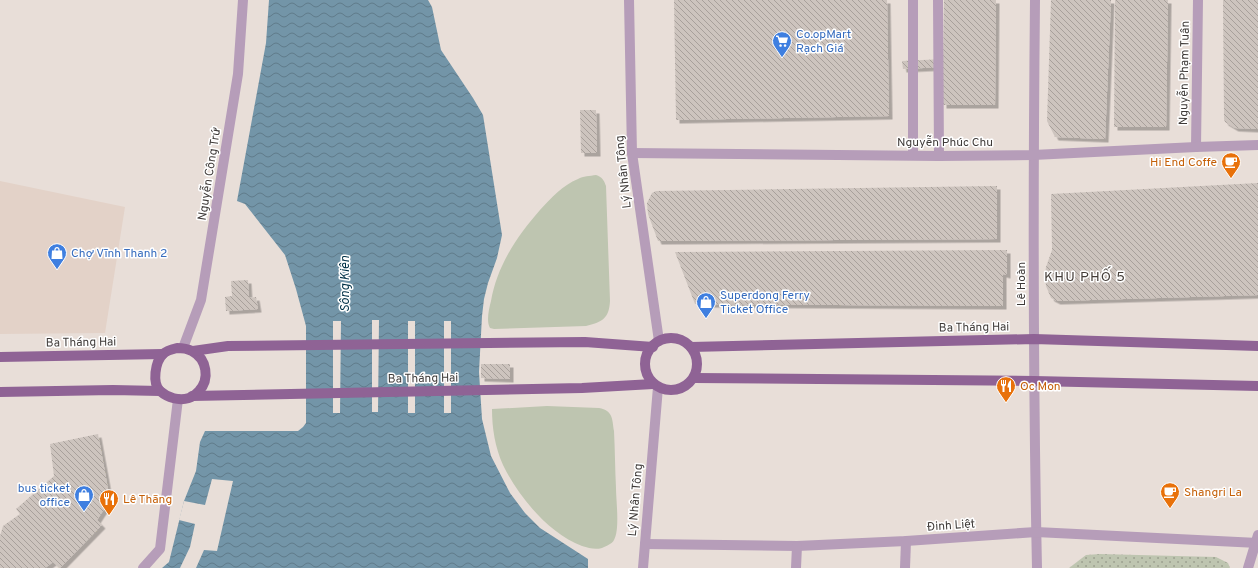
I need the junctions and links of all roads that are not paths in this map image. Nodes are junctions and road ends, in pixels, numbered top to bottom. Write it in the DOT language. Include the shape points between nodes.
graph roads {
  1 [pos="243,0"];
  2 [pos="629,0"];
  3 [pos="913,0"];
  4 [pos="938,0"];
  5 [pos="1035,0"];
  6 [pos="1198,0"];
  7 [pos="1258,145"];
  8 [pos="1196,147"];
  9 [pos="632,153"];
  10 [pos="913,155"];
  11 [pos="1033,155"];
  12 [pos="939,156"];
  13 [pos="1034,339"];
  14 [pos="656,344"];
  15 [pos="691,346"];
  16 [pos="1258,346"];
  17 [pos="188,350"];
  18 [pos="163,354"];
  19 [pos="0,357"];
  20 [pos="694,378"];
  21 [pos="1034,381"];
  22 [pos="656,385"];
  23 [pos="1258,386"];
  24 [pos="160,391"];
  25 [pos="0,392"];
  26 [pos="192,396"];
  27 [pos="178,399"];
  28 [pos="1036,532"];
  29 [pos="906,541"];
  30 [pos="1257,541"];
  31 [pos="645,544"];
  32 [pos="797,546"];
  33 [pos="143,568"];
  34 [pos="644,568"];
  35 [pos="796,568"];
  36 [pos="905,568"];
  37 [pos="1037,568"];
  38 [pos="1248,568"];
  1 -- 17 [label="street, Nguyễn Công Trứ" via="238,74 201,300"];
  2 -- 9 [label="street, Lý Nhân Tông"];
  3 -- 10 [label="street"];
  4 -- 12 [label="street"];
  5 -- 11 [label="street, Lê Hoàn"];
  6 -- 8 [label="street, Nguyễn Phạm Tuân"];
  7 -- 8 [label="street, Nguyễn Phúc Chu"];
  8 -- 11 [label="street, Nguyễn Phúc Chu"];
  9 -- 10 [label="street, Nguyễn Phúc Chu"];
  9 -- 14 [label="street, Lý Nhân Tông"];
  10 -- 12 [label="street, Nguyễn Phúc Chu"];
  11 -- 12 [label="street, Nguyễn Phúc Chu"];
  11 -- 13 [label="street, Lê Hoàn"];
  13 -- 15 [label="main road, Ba Tháng Hai"];
  13 -- 16 [label="main road, Ba Tháng Hai"];
  13 -- 21 [label="street, Lê Hoàn"];
  14 -- 15 [label="main road" via="669,338"];
  14 -- 17 [label="main road" via="535,342 228,346"];
  14 -- 22 [label="main road" via="648,352 645,363 647,374"];
  15 -- 20 [label="main road" via="698,367"];
  17 -- 18 [label="main road" via="172,350"];
  17 -- 26 [label="main road" via="198,356 206,371 202,387"];
  18 -- 19 [label="main road, Ba Tháng Hai"];
  18 -- 24 [label="main road" via="156,365 155,374"];
  20 -- 21 [label="main road"];
  20 -- 22 [label="main road" via="686,387 675,391"];
  21 -- 23 [label="main road"];
  21 -- 28 [label="street, Lê Hoàn"];
  22 -- 26 [label="main road, Ba Tháng Hai"];
  22 -- 31 [label="street, Lý Nhân Tông"];
  24 -- 25 [label="main road"];
  24 -- 27 [label="main road"];
  26 -- 27 [label="main road"];
  27 -- 33 [label="street" via="160,549"];
  28 -- 29 [label="street, Đinh Liệt"];
  28 -- 30 [label="street, Đinh Liệt"];
  28 -- 37 [label="street, Lê Hoàn"];
  29 -- 32 [label="street, Đinh Liệt"];
  29 -- 36 [label="street"];
  30 -- 38 [label="street"];
  31 -- 32 [label="street, Đinh Liệt"];
  31 -- 34 [label="street, Lý Nhân Tông"];
  32 -- 35 [label="street"];
}
